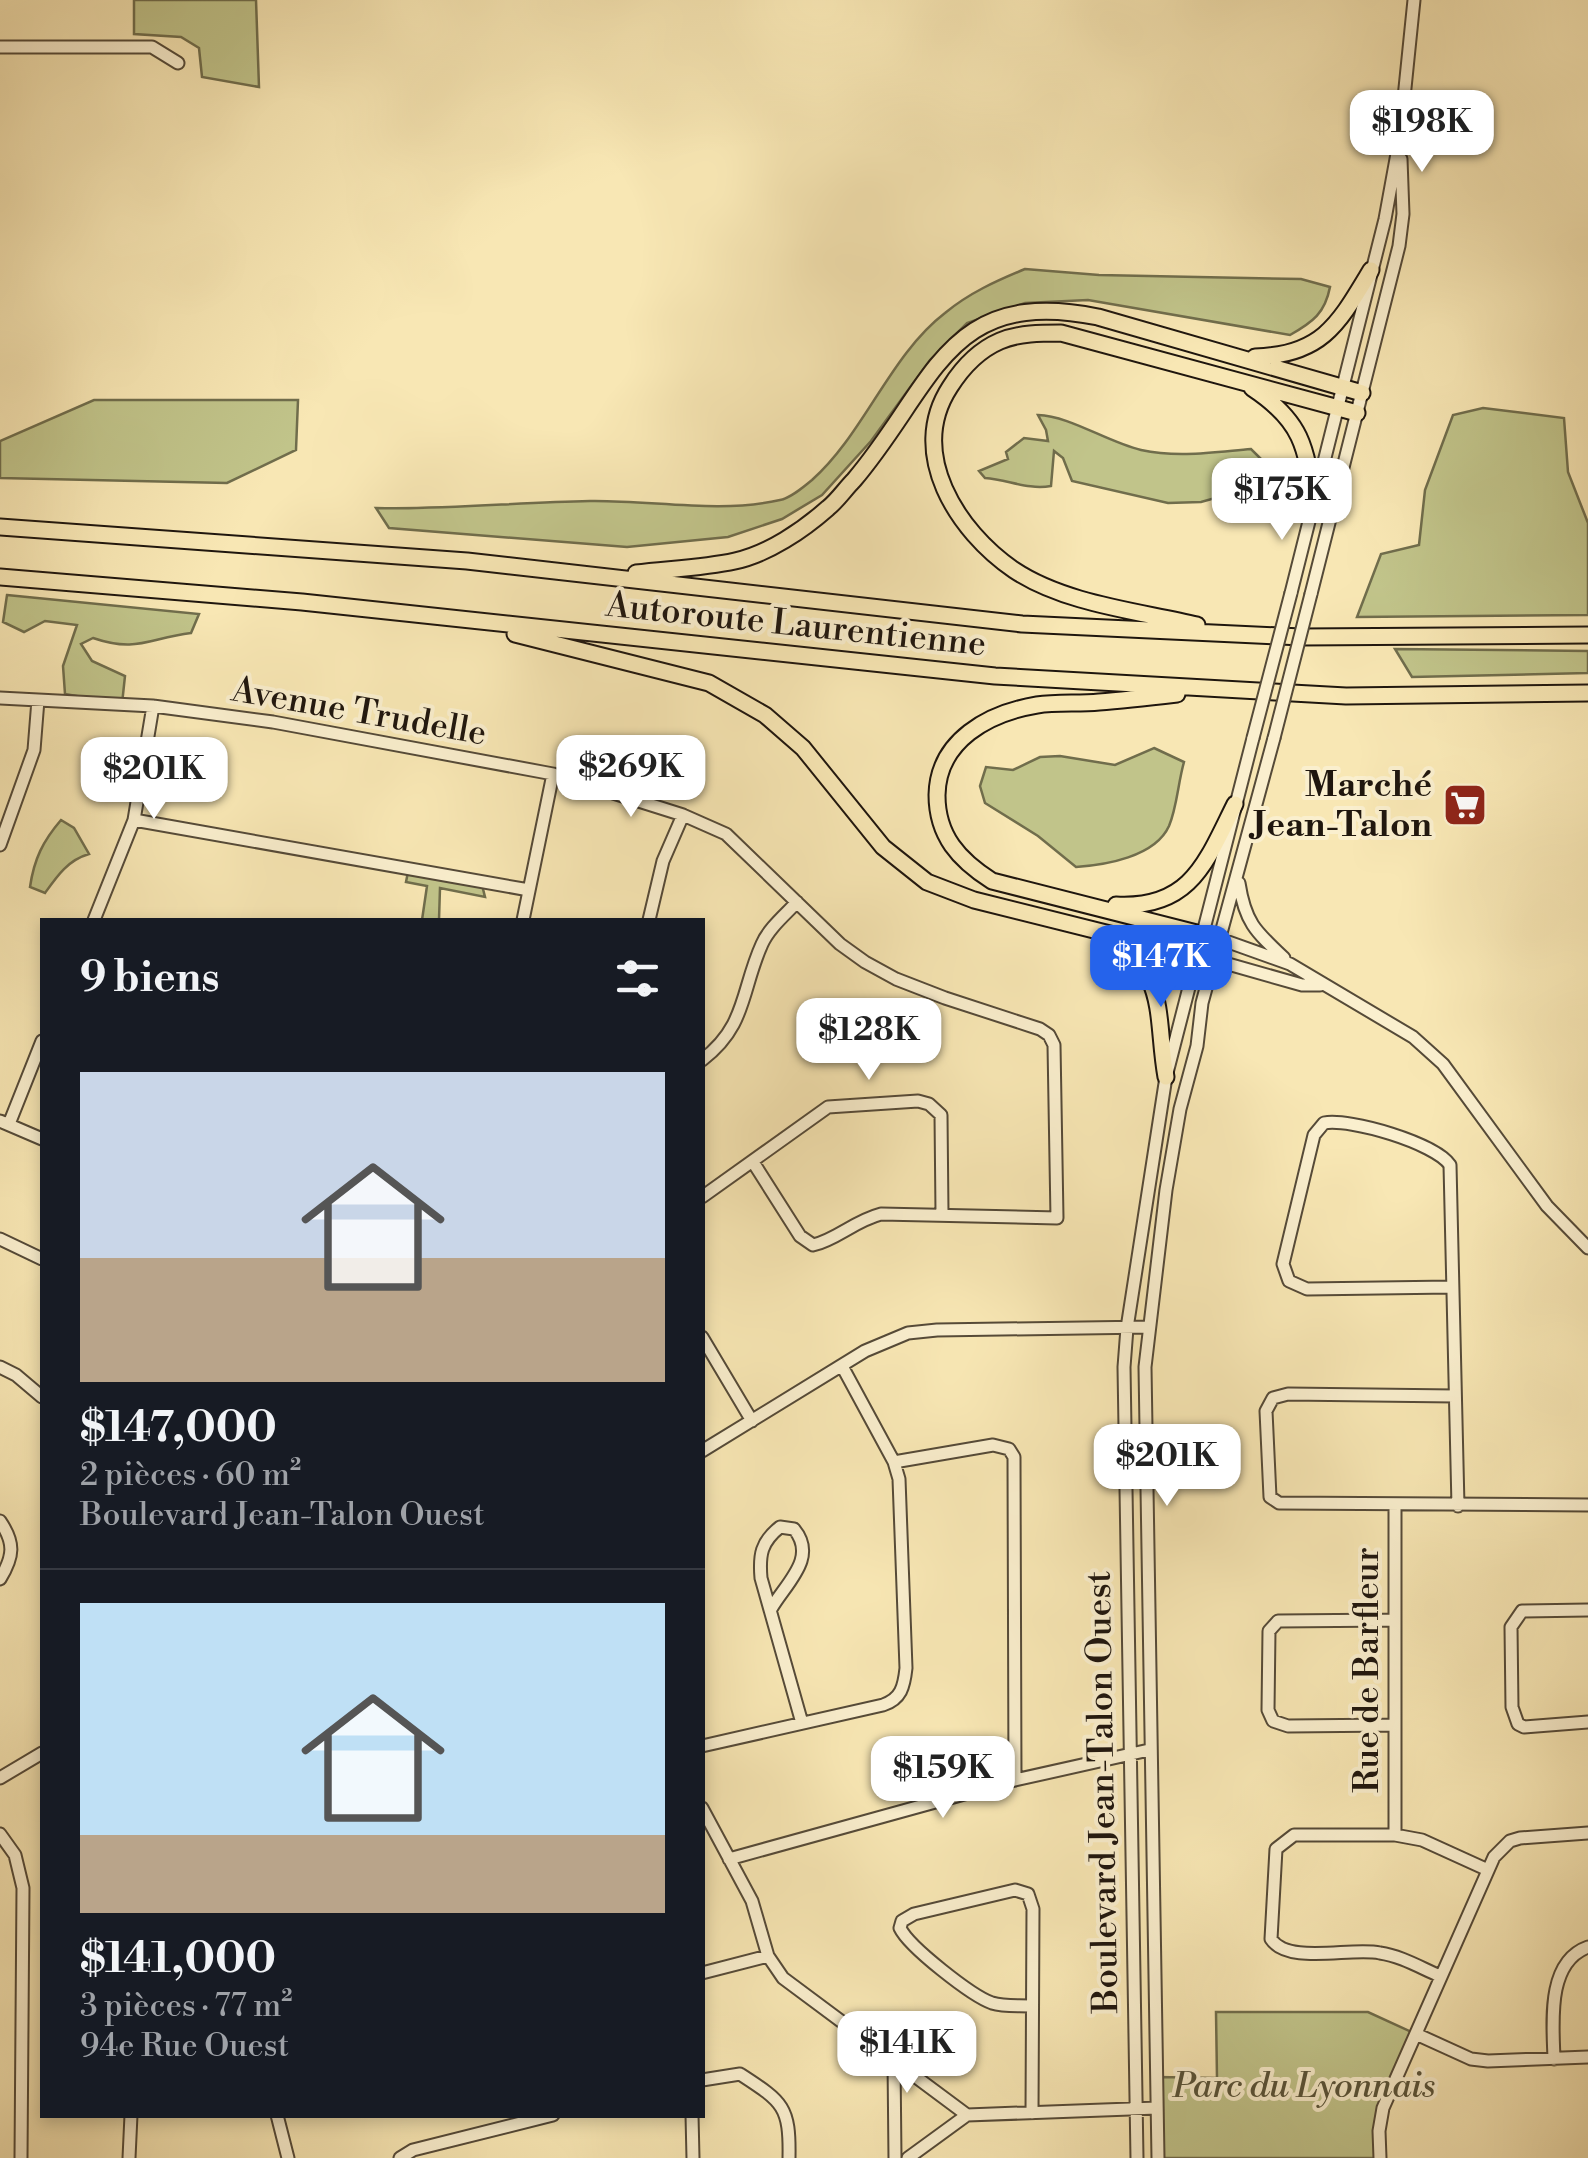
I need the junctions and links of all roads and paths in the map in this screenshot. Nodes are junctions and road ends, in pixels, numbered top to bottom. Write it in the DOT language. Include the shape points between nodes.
graph roads {
  1 [pos="1414,0"];
  2 [pos="0,47"];
  3 [pos="178,63"];
  4 [pos="1400,137"];
  5 [pos="1371,270"];
  6 [pos="1242,357"];
  7 [pos="1240,380"];
  8 [pos="1342,387"];
  9 [pos="1362,393"];
  10 [pos="1338,407"];
  11 [pos="1357,413"];
  12 [pos="1314,503"];
  13 [pos="0,527"];
  14 [pos="0,577"];
  15 [pos="608,577"];
  16 [pos="463,621"];
  17 [pos="1235,634"];
  18 [pos="1588,635"];
  19 [pos="1220,689"];
  20 [pos="1588,693"];
  21 [pos="0,698"];
  22 [pos="38,700"];
  23 [pos="153,706"];
  24 [pos="553,774"];
  25 [pos="1235,804"];
  26 [pos="683,815"];
  27 [pos="134,820"];
  28 [pos="3,829"];
  29 [pos="0,845"];
  30 [pos="1238,878"];
  31 [pos="529,890"];
  32 [pos="797,902"];
  33 [pos="1092,904"];
  34 [pos="95,918"];
  35 [pos="523,918"];
  36 [pos="649,918"];
  37 [pos="1069,923"];
  38 [pos="1202,935"];
  39 [pos="1220,938"];
  40 [pos="1197,954"];
  41 [pos="1214,960"];
  42 [pos="1290,964"];
  43 [pos="1324,986"];
  44 [pos="40,1046"];
  45 [pos="705,1058"];
  46 [pos="1166,1077"];
  47 [pos="4,1123"];
  48 [pos="40,1138"];
  49 [pos="754,1162"];
  50 [pos="705,1195"];
  51 [pos="942,1214"];
  52 [pos="0,1240"];
  53 [pos="1588,1248"];
  54 [pos="40,1257"];
  55 [pos="1451,1286"];
  56 [pos="1149,1327"];
  57 [pos="1127,1328"];
  58 [pos="705,1342"];
  59 [pos="842,1366"];
  60 [pos="0,1367"];
  61 [pos="40,1395"];
  62 [pos="1455,1396"];
  63 [pos="752,1421"];
  64 [pos="705,1449"];
  65 [pos="894,1462"];
  66 [pos="1588,1505"];
  67 [pos="1395,1506"];
  68 [pos="1458,1506"];
  69 [pos="0,1521"];
  70 [pos="0,1579"];
  71 [pos="772,1609"];
  72 [pos="1588,1610"];
  73 [pos="1395,1620"];
  74 [pos="1588,1722"];
  75 [pos="802,1724"];
  76 [pos="1395,1725"];
  77 [pos="705,1745"];
  78 [pos="1149,1750"];
  79 [pos="40,1754"];
  80 [pos="1130,1755"];
  81 [pos="0,1778"];
  82 [pos="1015,1780"];
  83 [pos="705,1814"];
  84 [pos="1588,1833"];
  85 [pos="0,1834"];
  86 [pos="1395,1836"];
  87 [pos="729,1859"];
  88 [pos="1488,1870"];
  89 [pos="1588,1947"];
  90 [pos="768,1956"];
  91 [pos="705,1971"];
  92 [pos="1440,1976"];
  93 [pos="1032,2006"];
  94 [pos="1416,2034"];
  95 [pos="1588,2057"];
  96 [pos="1554,2059"];
  97 [pos="894,2061"];
  98 [pos="705,2080"];
  99 [pos="1157,2108"];
  100 [pos="1136,2109"];
  101 [pos="1032,2112"];
  102 [pos="967,2115"];
  103 [pos="131,2118"];
  104 [pos="278,2118"];
  105 [pos="538,2118"];
  106 [pos="692,2118"];
  107 [pos="21,2158"];
  108 [pos="130,2158"];
  109 [pos="288,2158"];
  110 [pos="400,2158"];
  111 [pos="692,2158"];
  112 [pos="789,2158"];
  113 [pos="895,2158"];
  114 [pos="908,2158"];
  115 [pos="1137,2158"];
  116 [pos="1158,2158"];
  117 [pos="1380,2158"];
  1 -- 4 [label="street, Boulevard Jean-Talon Ouest"];
  2 -- 3 [label="street" via="152,47"];
  4 -- 5 [label="street, Boulevard Jean-Talon Ouest"];
  4 -- 9 [label="street, Boulevard Jean-Talon Ouest" via="1399,246"];
  5 -- 6 [label="highway" via="1333,330 1312,345"];
  5 -- 8 [label="street, Boulevard Jean-Talon Ouest"];
  6 -- 8 [label="highway"];
  6 -- 15 [label="highway" via="1060,310 996,318 941,358 870,460 830,506 787,538 739,561"];
  7 -- 10 [label="highway"];
  7 -- 12 [label="highway" via="1289,417 1301,435"];
  7 -- 17 [label="highway" via="1061,333 1000,341 976,356 944,395 934,460 960,517 1015,571 1078,597"];
  8 -- 9 [label="highway"];
  8 -- 10 [label="street, Boulevard Jean-Talon Ouest"];
  9 -- 11 [label="street, Boulevard Jean-Talon Ouest"];
  10 -- 11 [label="highway"];
  10 -- 12 [label="street, Boulevard Jean-Talon Ouest"];
  11 -- 30 [label="street, Boulevard Jean-Talon Ouest, bridge"];
  12 -- 25 [label="street, Boulevard Jean-Talon Ouest, bridge"];
  13 -- 15 [label="highway, Autoroute Laurentienne"];
  14 -- 16 [label="highway, Autoroute Laurentienne"];
  15 -- 17 [label="highway, Autoroute Laurentienne" via="1022,624"];
  16 -- 19 [label="highway, Autoroute Laurentienne" via="996,676"];
  16 -- 37 [label="highway" via="709,683 764,715 802,748 883,847 928,882"];
  17 -- 18 [label="highway, Autoroute Laurentienne"];
  19 -- 20 [label="highway, Autoroute Laurentienne" via="1346,696"];
  19 -- 33 [label="highway" via="1038,705 968,730 948,757 937,816 967,865 992,881"];
  21 -- 22 [label="street, Avenue Trudelle"];
  22 -- 23 [label="street, Avenue Trudelle"];
  22 -- 28 [label="street" via="34,750"];
  23 -- 24 [label="street, Avenue Trudelle"];
  23 -- 27 [label="street"];
  24 -- 26 [label="street, Avenue Trudelle"];
  24 -- 31 [label="street"];
  25 -- 33 [label="highway" via="1206,862 1172,897 1149,906"];
  25 -- 38 [label="street, Boulevard Jean-Talon Ouest"];
  26 -- 32 [label="street, Avenue Trudelle" via="726,834"];
  26 -- 36 [label="street" via="662,861"];
  27 -- 31 [label="street"];
  27 -- 34 [label="street"];
  28 -- 29 [label="street"];
  30 -- 39 [label="street, Boulevard Jean-Talon Ouest"];
  30 -- 42 [label="street" via="1250,926"];
  31 -- 35 [label="street"];
  32 -- 45 [label="street" via="762,944 731,1032"];
  32 -- 51 [label="street, Avenue Trudelle" via="840,944 896,979 1049,1034 1056,1059 1057,1218"];
  33 -- 38 [label="highway"];
  37 -- 40 [label="highway"];
  37 -- 46 [label="highway" via="1127,949 1153,984"];
  38 -- 39 [label="highway"];
  38 -- 40 [label="street, Boulevard Jean-Talon Ouest"];
  39 -- 41 [label="street, Boulevard Jean-Talon Ouest"];
  39 -- 42 [label="street"];
  40 -- 41 [label="highway"];
  40 -- 46 [label="street, Boulevard Jean-Talon Ouest"];
  41 -- 43 [label="street"];
  41 -- 56 [label="street, Boulevard Jean-Talon Ouest" via="1180,1109"];
  42 -- 43 [label="street"];
  43 -- 53 [label="street" via="1413,1037 1443,1064 1558,1220"];
  44 -- 47 [label="street"];
  46 -- 57 [label="street, Boulevard Jean-Talon Ouest"];
  47 -- 48 [label="street"];
  49 -- 50 [label="street"];
  49 -- 51 [label="street" via="800,1236 813,1245 864,1218"];
  49 -- 51 [label="street" via="828,1107 930,1104 943,1128"];
  52 -- 54 [label="street"];
  55 -- 55 [label="street" via="1446,1159 1402,1138 1324,1123 1314,1134 1284,1264 1289,1281 1307,1289"];
  55 -- 62 [label="street"];
  56 -- 57 [label="street"];
  56 -- 78 [label="street, Boulevard Jean-Talon Ouest"];
  57 -- 59 [label="street" via="908,1333"];
  57 -- 80 [label="street, Boulevard Jean-Talon Ouest"];
  58 -- 63 [label="street"];
  59 -- 63 [label="street"];
  59 -- 65 [label="street"];
  60 -- 61 [label="street"];
  62 -- 67 [label="street" via="1288,1394 1268,1404 1272,1501"];
  62 -- 68 [label="street"];
  63 -- 64 [label="street"];
  65 -- 75 [label="street" via="906,1668 901,1692 882,1705"];
  65 -- 82 [label="street" via="993,1445 1014,1457"];
  66 -- 68 [label="street"];
  67 -- 68 [label="street"];
  67 -- 73 [label="street, Rue de Barfleur"];
  69 -- 70 [label="street" via="11,1536 11,1556"];
  71 -- 71 [label="street" via="761,1578 762,1546 780,1527 794,1529 802,1560"];
  71 -- 75 [label="street"];
  72 -- 74 [label="street" via="1522,1611 1511,1627 1518,1724"];
  73 -- 76 [label="street, Rue de Barfleur"];
  73 -- 76 [label="street" via="1278,1621 1269,1631 1268,1710 1274,1722 1288,1726"];
  75 -- 77 [label="street"];
  76 -- 86 [label="street, Rue de Barfleur"];
  78 -- 80 [label="street"];
  78 -- 99 [label="street, Boulevard Jean-Talon Ouest"];
  79 -- 81 [label="street"];
  80 -- 82 [label="street"];
  80 -- 100 [label="street, Boulevard Jean-Talon Ouest"];
  82 -- 87 [label="street"];
  83 -- 87 [label="street"];
  84 -- 88 [label="street" via="1510,1841"];
  85 -- 107 [label="street" via="15,1855 23,1888"];
  86 -- 88 [label="street" via="1422,1840"];
  86 -- 92 [label="street" via="1285,1838 1273,1857 1272,1939 1287,1952 1382,1953"];
  87 -- 90 [label="street" via="752,1901"];
  88 -- 92 [label="street"];
  89 -- 96 [label="street" via="1574,1955 1556,1991"];
  90 -- 91 [label="street"];
  90 -- 97 [label="street" via="783,1978"];
  92 -- 94 [label="street"];
  93 -- 93 [label="street" via="1028,1894 1015,1890 902,1922 909,1941 976,1995 998,2005"];
  93 -- 101 [label="street"];
  94 -- 96 [label="street" via="1471,2059"];
  94 -- 117 [label="street" via="1383,2108"];
  95 -- 96 [label="street"];
  97 -- 102 [label="street"];
  97 -- 113 [label="street"];
  98 -- 112 [label="street" via="740,2074 785,2109"];
  99 -- 100 [label="street"];
  99 -- 116 [label="street, Boulevard Jean-Talon Ouest"];
  100 -- 101 [label="street"];
  100 -- 115 [label="street, Boulevard Jean-Talon Ouest"];
  101 -- 102 [label="street"];
  102 -- 114 [label="street"];
  103 -- 108 [label="street"];
  104 -- 109 [label="street"];
  105 -- 110 [label="street"];
  106 -- 111 [label="street"];
}
